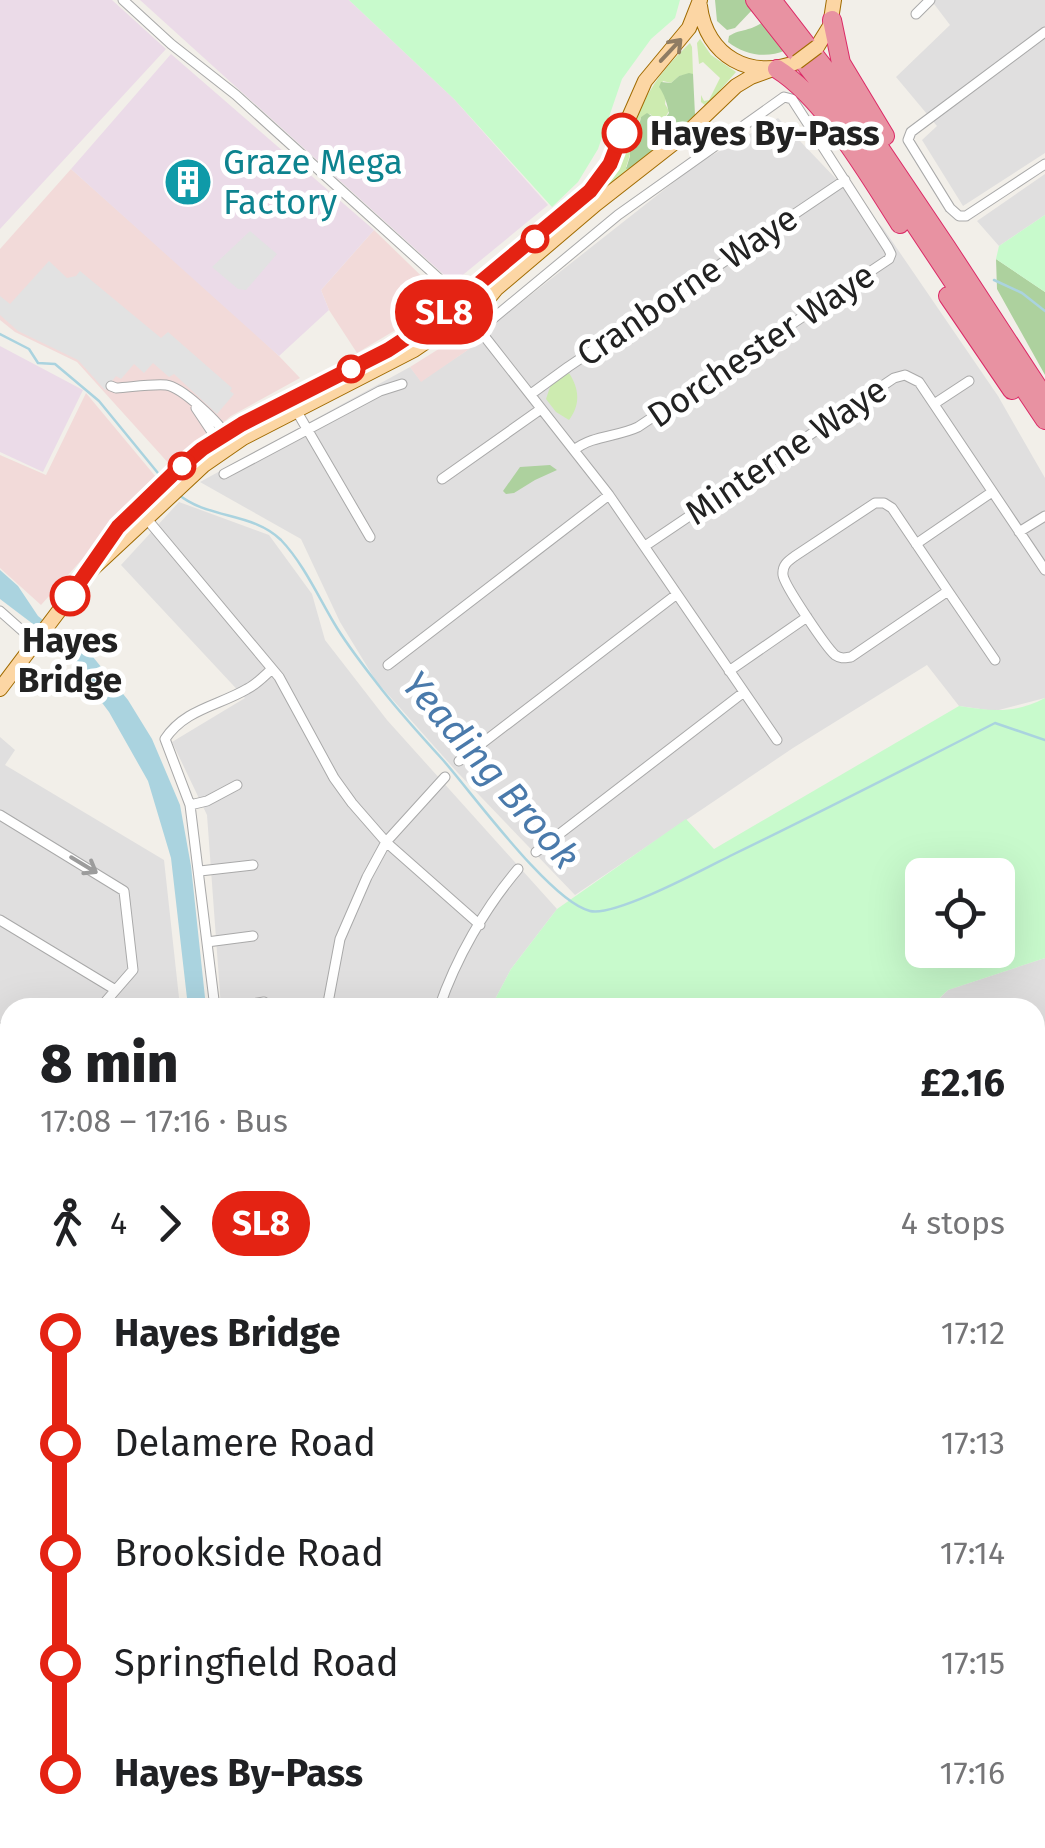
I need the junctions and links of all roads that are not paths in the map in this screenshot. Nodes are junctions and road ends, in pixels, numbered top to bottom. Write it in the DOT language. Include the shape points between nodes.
graph roads {
  1 [pos="123,0"];
  2 [pos="700,0"];
  3 [pos="756,0"];
  4 [pos="772,0"];
  5 [pos="930,0"];
  6 [pos="835,8"];
  7 [pos="916,14"];
  8 [pos="1045,32"];
  9 [pos="775,69"];
  10 [pos="1045,164"];
  11 [pos="844,180"];
  12 [pos="524,264"];
  13 [pos="538,280"];
  14 [pos="445,284"];
  15 [pos="476,286"];
  16 [pos="496,289"];
  17 [pos="455,303"];
  18 [pos="467,315"];
  19 [pos="490,321"];
  20 [pos="969,381"];
  21 [pos="402,384"];
  22 [pos="1045,384"];
  23 [pos="111,386"];
  24 [pos="530,394"];
  25 [pos="1045,398"];
  26 [pos="934,404"];
  27 [pos="541,409"];
  28 [pos="296,410"];
  29 [pos="1045,420"];
  30 [pos="308,428"];
  31 [pos="1045,430"];
  32 [pos="223,440"];
  33 [pos="574,450"];
  34 [pos="224,474"];
  35 [pos="442,479"];
  36 [pos="992,492"];
  37 [pos="160,495"];
  38 [pos="609,495"];
  39 [pos="1045,516"];
  40 [pos="146,518"];
  41 [pos="124,531"];
  42 [pos="1020,532"];
  43 [pos="370,537"];
  44 [pos="916,544"];
  45 [pos="645,546"];
  46 [pos="1045,570"];
  47 [pos="948,590"];
  48 [pos="677,594"];
  49 [pos="0,611"];
  50 [pos="807,617"];
  51 [pos="36,640"];
  52 [pos="995,660"];
  53 [pos="388,665"];
  54 [pos="272,668"];
  55 [pos="729,671"];
  56 [pos="0,689"];
  57 [pos="744,692"];
  58 [pos="777,740"];
  59 [pos="459,762"];
  60 [pos="446,776"];
  61 [pos="237,785"];
  62 [pos="190,805"];
  63 [pos="0,816"];
  64 [pos="386,842"];
  65 [pos="536,852"];
  66 [pos="253,866"];
  67 [pos="518,868"];
  68 [pos="200,872"];
  69 [pos="0,920"];
  70 [pos="480,925"];
  71 [pos="253,936"];
  72 [pos="207,942"];
  73 [pos="114,989"];
  74 [pos="107,998"];
  75 [pos="213,998"];
  76 [pos="329,998"];
  77 [pos="443,998"];
  1 -- 14 [label="street"];
  2 -- 9 [label="main road" via="707,32 724,54 747,66"];
  15 -- 2 [label="main road, one-way" via="596,185 645,81 689,28"];
  3 -- 29 [label="highway" via="825,89"];
  4 -- 25 [label="highway" via="845,97"];
  5 -- 7 [label="street"];
  6 -- 9 [label="main road, bridge" via="817,46"];
  6 -- 22 [label="highway" via="840,58 850,81"];
  8 -- 10 [label="street" via="917,126 908,140 950,208 969,220"];
  9 -- 12 [label="main road" via="736,86"];
  9 -- 31 [label="highway" via="803,88 829,121"];
  11 -- 13 [label="street" via="786,97"];
  11 -- 24 [label="street, Cranborne Waye"];
  11 -- 33 [label="street, Dorchester Waye" via="888,248 888,261 644,423"];
  12 -- 13 [label="street"];
  12 -- 16 [label="main road"];
  13 -- 19 [label="street"];
  14 -- 15 [label="street" via="460,291"];
  14 -- 17 [label="street"];
  15 -- 17 [label="main road"];
  16 -- 17 [label="street" via="471,303"];
  16 -- 18 [label="main road"];
  17 -- 18 [label="street"];
  17 -- 32 [label="main road" via="388,350"];
  18 -- 24 [label="street"];
  18 -- 28 [label="main road"];
  20 -- 26 [label="street"];
  21 -- 30 [label="street"];
  23 -- 32 [label="street" via="176,388"];
  24 -- 27 [label="street"];
  26 -- 36 [label="street, Minterne Waye"];
  26 -- 45 [label="street, Minterne Waye" via="916,379 898,376"];
  27 -- 33 [label="street"];
  27 -- 35 [label="street"];
  28 -- 30 [label="street"];
  28 -- 32 [label="main road"];
  30 -- 34 [label="street"];
  30 -- 43 [label="street"];
  32 -- 37 [label="main road"];
  33 -- 38 [label="street"];
  36 -- 42 [label="street, Minterne Waye"];
  36 -- 44 [label="street"];
  37 -- 40 [label="main road"];
  37 -- 41 [label="main road"];
  38 -- 45 [label="street"];
  38 -- 53 [label="street"];
  39 -- 42 [label="street"];
  40 -- 41 [label="main road"];
  40 -- 54 [label="street"];
  41 -- 51 [label="main road" via="96,556"];
  42 -- 46 [label="street, Minterne Waye"];
  44 -- 47 [label="street"];
  44 -- 50 [label="street" via="890,506 871,504 785,564 784,581"];
  45 -- 48 [label="street"];
  47 -- 50 [label="street" via="848,658 836,655"];
  47 -- 52 [label="street"];
  48 -- 55 [label="street"];
  48 -- 59 [label="street"];
  49 -- 51 [label="street"];
  50 -- 55 [label="street"];
  51 -- 56 [label="main road"];
  54 -- 62 [label="street" via="166,736"];
  54 -- 64 [label="street" via="334,778"];
  55 -- 57 [label="street"];
  57 -- 58 [label="street"];
  57 -- 65 [label="street"];
  60 -- 64 [label="street"];
  61 -- 62 [label="street"];
  62 -- 68 [label="street"];
  63 -- 73 [label="street, one-way" via="123,890 134,967"];
  64 -- 70 [label="street"];
  64 -- 76 [label="street" via="346,922"];
  66 -- 68 [label="street"];
  67 -- 70 [label="street"];
  68 -- 72 [label="street"];
  69 -- 73 [label="street"];
  70 -- 77 [label="street"];
  71 -- 72 [label="street"];
  72 -- 75 [label="street"];
  73 -- 74 [label="street"];
}
